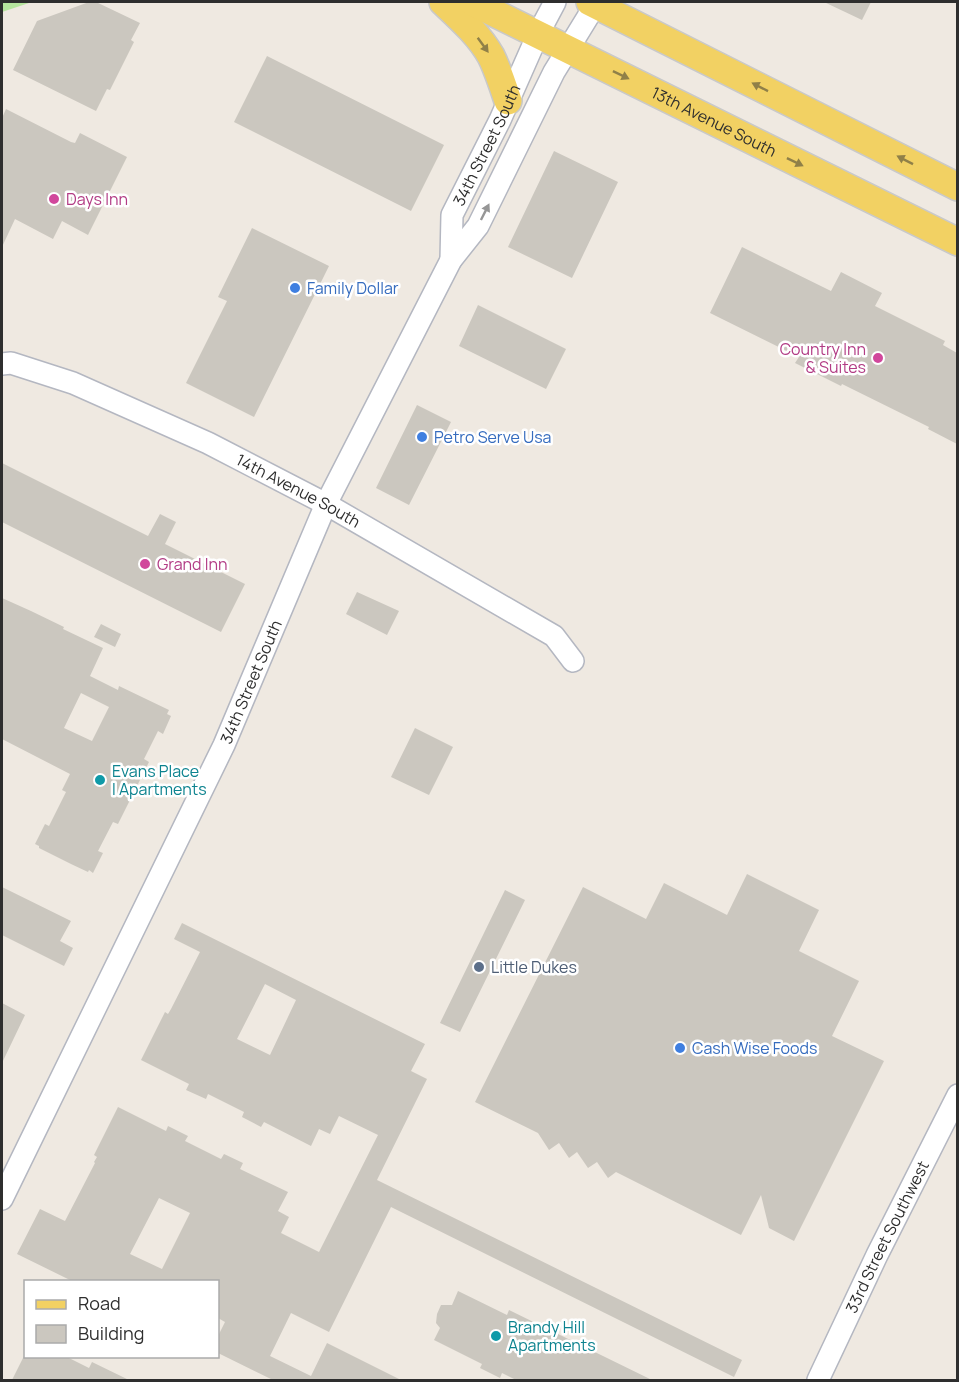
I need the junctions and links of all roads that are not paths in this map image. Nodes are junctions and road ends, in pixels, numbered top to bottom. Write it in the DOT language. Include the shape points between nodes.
graph roads {
  1 [pos="443,2"];
  2 [pos="472,2"];
  3 [pos="555,2"];
  4 [pos="594,2"];
  5 [pos="538,34"];
  6 [pos="568,49"];
  7 [pos="508,101"];
  8 [pos="957,187"];
  9 [pos="874,200"];
  10 [pos="957,226"];
  11 [pos="957,242"];
  12 [pos="451,260"];
  13 [pos="2,364"];
  14 [pos="326,504"];
  15 [pos="573,661"];
  16 [pos="957,1095"];
  17 [pos="2,1199"];
  18 [pos="818,1380"];
  1 -- 7 [label="main road, one-way" via="490,54"];
  2 -- 5 [label="main road, 13th Avenue South"];
  3 -- 5 [label="street, 34th Street South"];
  4 -- 6 [label="street, 34th Street South"];
  8 -- 4 [label="main road, one-way"];
  5 -- 6 [label="main road, 13th Avenue South"];
  5 -- 7 [label="street, 34th Street South"];
  6 -- 9 [label="main road, 13th Avenue South, one-way"];
  12 -- 6 [label="street, 34th Street South, one-way" via="478,226"];
  7 -- 12 [label="street, 34th Street South" via="452,215"];
  9 -- 10 [label="main road"];
  9 -- 11 [label="main road, 13th Avenue South"];
  12 -- 14 [label="street, 34th Street South"];
  13 -- 14 [label="street, 14th Avenue South" via="11,363 73,383 208,443"];
  14 -- 15 [label="street, 14th Avenue South" via="554,636"];
  14 -- 17 [label="street, 34th Street South" via="224,745"];
  16 -- 18 [label="street, 33rd Street Southwest"];
}
